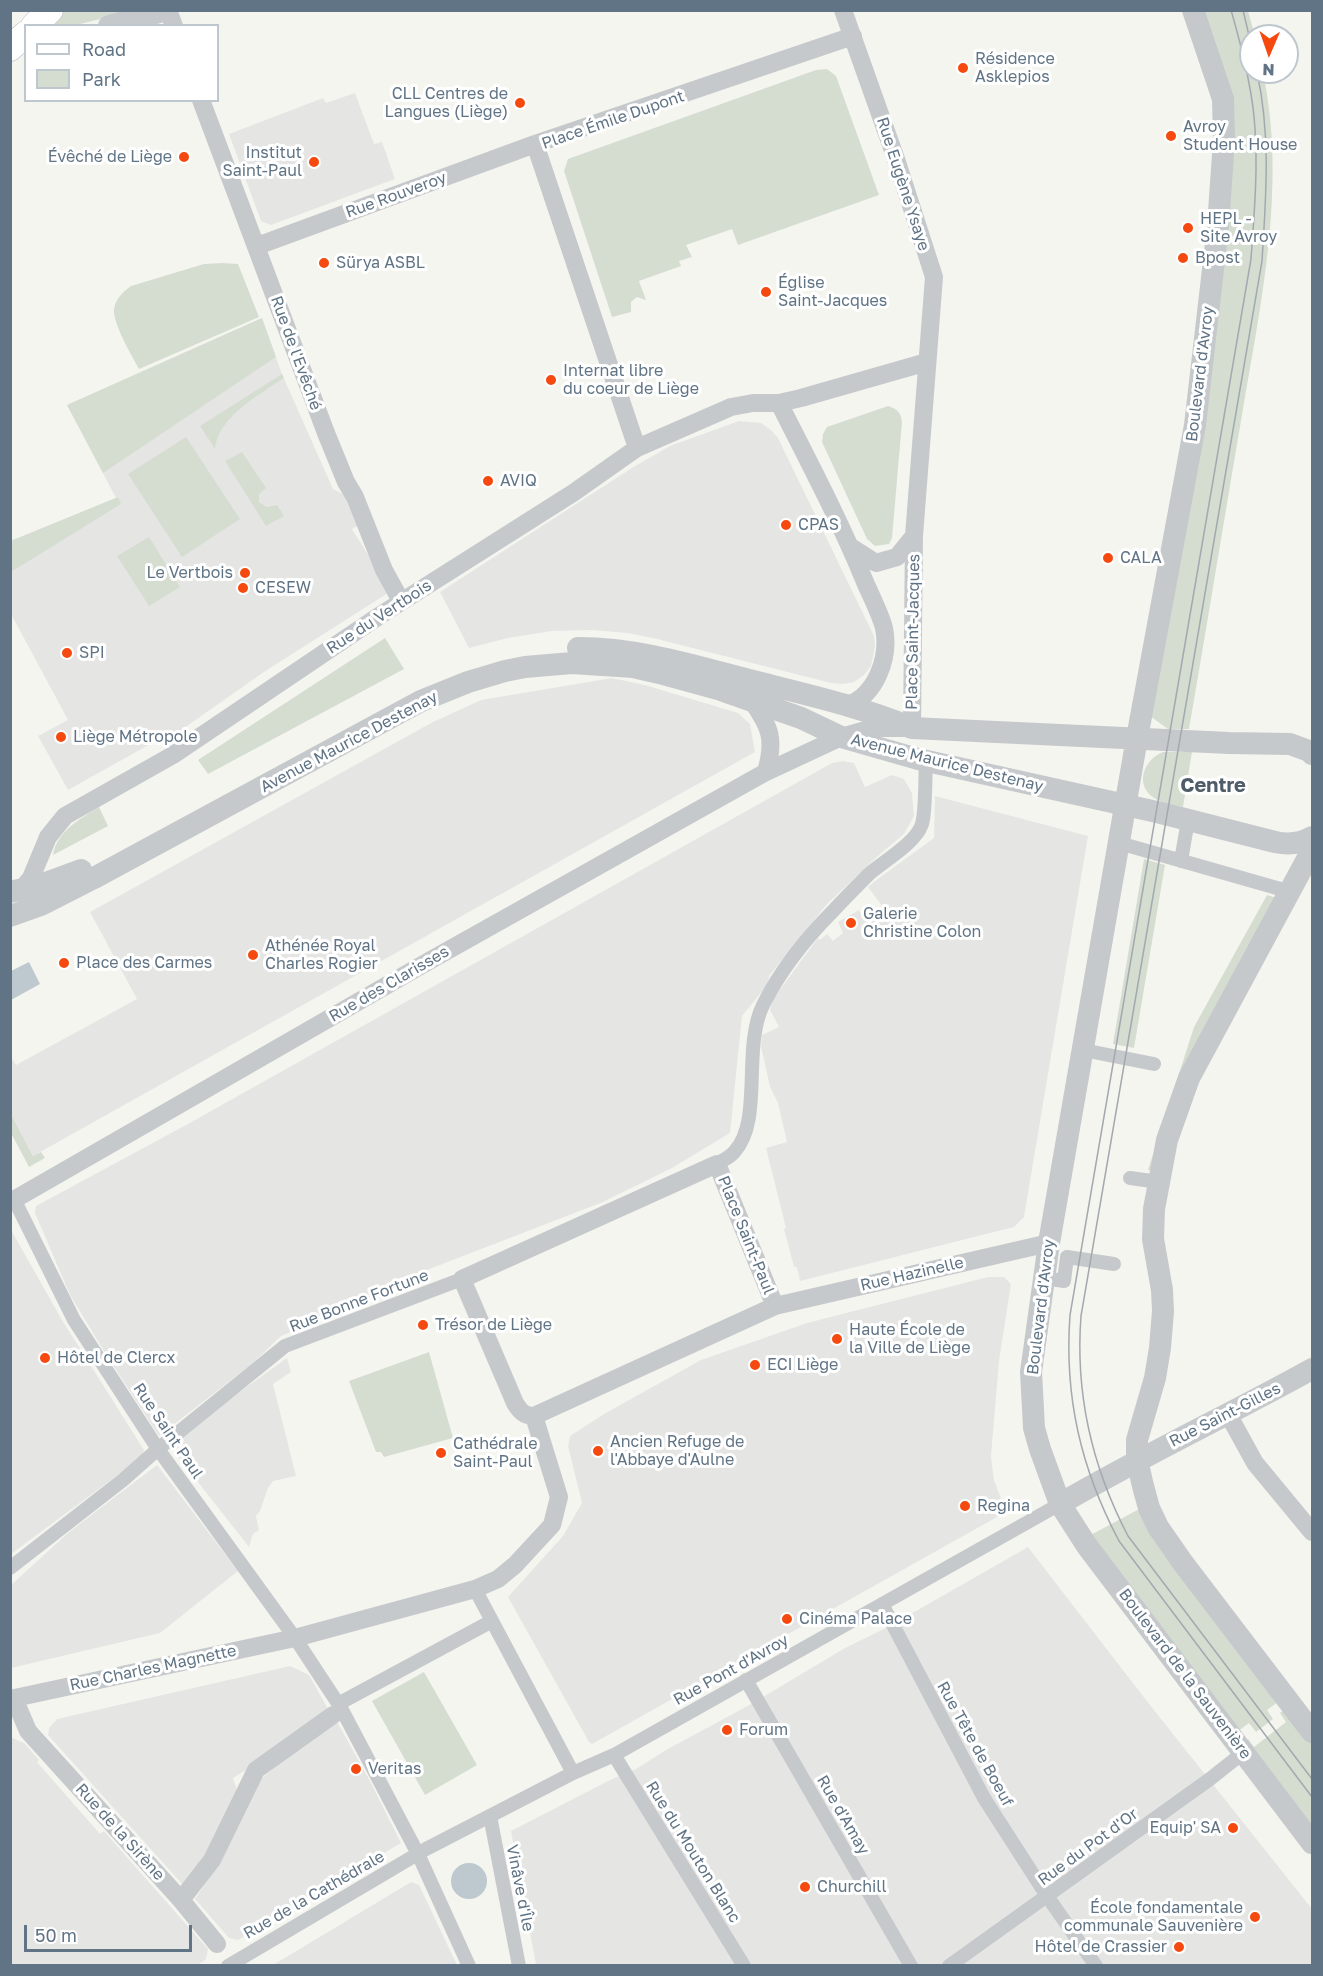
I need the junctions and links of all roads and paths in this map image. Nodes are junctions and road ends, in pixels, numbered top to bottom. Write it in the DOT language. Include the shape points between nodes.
graph roads {
  1 [pos="50,10"];
  2 [pos="168,10"];
  3 [pos="843,10"];
  4 [pos="1193,10"];
  5 [pos="36,24"];
  6 [pos="116,24"];
  7 [pos="24,36"];
  8 [pos="853,36"];
  9 [pos="10,50"];
  10 [pos="202,102"];
  11 [pos="535,144"];
  12 [pos="257,246"];
  13 [pos="927,362"];
  14 [pos="779,403"];
  15 [pos="637,448"];
  16 [pos="914,537"];
  17 [pos="851,547"];
  18 [pos="401,601"];
  19 [pos="752,701"];
  20 [pos="848,705"];
  21 [pos="912,728"];
  22 [pos="841,737"];
  23 [pos="1137,738"];
  24 [pos="1311,748"];
  25 [pos="926,760"];
  26 [pos="766,772"];
  27 [pos="1126,805"];
  28 [pos="1188,820"];
  29 [pos="1312,837"];
  30 [pos="1119,843"];
  31 [pos="1312,850"];
  32 [pos="1181,861"];
  33 [pos="16,891"];
  34 [pos="1291,892"];
  35 [pos="10,916"];
  36 [pos="1083,1050"];
  37 [pos="1154,1064"];
  38 [pos="717,1164"];
  39 [pos="1130,1178"];
  40 [pos="1159,1182"];
  41 [pos="12,1200"];
  42 [pos="1049,1243"];
  43 [pos="1114,1264"];
  44 [pos="1044,1278"];
  45 [pos="462,1279"];
  46 [pos="775,1306"];
  47 [pos="1312,1369"];
  48 [pos="1228,1414"];
  49 [pos="534,1416"];
  50 [pos="158,1449"];
  51 [pos="1137,1460"];
  52 [pos="1060,1504"];
  53 [pos="1312,1532"];
  54 [pos="10,1568"];
  55 [pos="475,1589"];
  56 [pos="882,1604"];
  57 [pos="492,1621"];
  58 [pos="295,1638"];
  59 [pos="746,1680"];
  60 [pos="12,1699"];
  61 [pos="337,1709"];
  62 [pos="1312,1732"];
  63 [pos="1244,1752"];
  64 [pos="614,1755"];
  65 [pos="573,1773"];
  66 [pos="490,1816"];
  67 [pos="1312,1843"];
  68 [pos="418,1854"];
  69 [pos="1047,1896"];
  70 [pos="181,1900"];
  71 [pos="218,1944"];
  72 [pos="230,1964"];
  73 [pos="469,1965"];
  74 [pos="519,1965"];
  75 [pos="744,1965"];
  76 [pos="911,1965"];
  77 [pos="949,1965"];
  78 [pos="1096,1965"];
  1 -- 5 [label="main road"];
  2 -- 6 [label="street"];
  3 -- 8 [label="street, Rue Eugène Ysaye"];
  4 -- 23 [label="street, Boulevard d'Avroy" via="1223,99 1222,180 1195,425"];
  7 -- 9 [label="main road"];
  8 -- 11 [label="street, Place Émile Dupont"];
  8 -- 13 [label="street, Rue Eugène Ysaye" via="934,277"];
  10 -- 12 [label="street, Rue de l'Evêché"];
  11 -- 12 [label="street, Rue Rouveroy"];
  11 -- 15 [label="street, Place Émile Dupont"];
  12 -- 18 [label="street, Rue de l'Evêché" via="326,434"];
  13 -- 14 [label="street"];
  13 -- 16 [label="street, Place Saint-Jacques"];
  14 -- 15 [label="street, Rue du Vertbois" via="731,407"];
  14 -- 17 [label="street, Place Saint-Jacques"];
  15 -- 18 [label="street, Rue du Vertbois"];
  16 -- 17 [label="street, Place Saint-Jacques" via="897,557 876,563"];
  16 -- 21 [label="street, Place Saint-Jacques"];
  17 -- 20 [label="street, Place Saint-Jacques" via="884,628 884,646 875,682 858,702"];
  18 -- 33 [label="street, Rue du Vertbois" via="173,755 65,816 48,837 31,878"];
  19 -- 22 [label="street, Avenue Maurice Destenay"];
  19 -- 26 [label="street" via="772,742"];
  19 -- 35 [label="street, Avenue Maurice Destenay" via="633,667 547,664 488,676 421,701 94,878"];
  20 -- 21 [label="street, Avenue Maurice Destenay"];
  20 -- 33 [label="street, Avenue Maurice Destenay" via="637,653 559,648 510,655 436,680 84,869"];
  21 -- 22 [label="street, Rue des Clarisses" via="873,728"];
  21 -- 23 [label="street, Avenue Maurice Destenay"];
  22 -- 25 [label="street, Avenue Maurice Destenay"];
  22 -- 26 [label="street, Rue des Clarisses"];
  23 -- 24 [label="street"];
  23 -- 27 [label="street, Boulevard d'Avroy"];
  25 -- 27 [label="street, Avenue Maurice Destenay"];
  25 -- 38 [label="street" via="921,825 914,838 870,873 831,912 763,1005 752,1049 751,1105 744,1138 735,1152"];
  26 -- 41 [label="street, Rue des Clarisses"];
  27 -- 28 [label="street"];
  27 -- 30 [label="street, Boulevard d'Avroy"];
  28 -- 29 [label="street" via="1287,844"];
  28 -- 32 [label="street"];
  30 -- 32 [label="street"];
  30 -- 36 [label="street, Boulevard d'Avroy"];
  31 -- 34 [label="street"];
  32 -- 34 [label="street"];
  34 -- 40 [label="street" via="1189,1078 1167,1140"];
  36 -- 37 [label="street"];
  36 -- 42 [label="street, Boulevard d'Avroy"];
  38 -- 45 [label="street, Place Saint-Paul"];
  38 -- 46 [label="street, Place Saint-Paul"];
  39 -- 40 [label="street"];
  40 -- 51 [label="street" via="1153,1239 1163,1311 1155,1378 1137,1440"];
  41 -- 50 [label="street, Rue Saint Paul" via="74,1320"];
  42 -- 44 [label="street, Boulevard d'Avroy"];
  42 -- 46 [label="street, Rue Hazinelle"];
  43 -- 44 [label="street" via="1067,1257 1064,1281"];
  44 -- 52 [label="street, Boulevard d'Avroy" via="1031,1372 1034,1428"];
  45 -- 49 [label="street" via="515,1403 526,1416"];
  45 -- 50 [label="street, Rue Bonne Fortune" via="285,1346"];
  46 -- 49 [label="street, Place Saint-Paul"];
  47 -- 48 [label="street, Rue Saint-Gilles"];
  48 -- 51 [label="street, Rue Saint-Gilles"];
  48 -- 53 [label="street" via="1255,1463"];
  49 -- 55 [label="street, Rue Charles Magnette" via="560,1497 552,1524 515,1565 498,1579"];
  50 -- 54 [label="street, Rue Bonne Fortune"];
  50 -- 58 [label="street, Rue Saint Paul"];
  51 -- 52 [label="street"];
  51 -- 62 [label="street" via="1158,1527"];
  52 -- 56 [label="street, Rue Pont d'Avroy"];
  52 -- 63 [label="street, Boulevard de la Sauvenière" via="1087,1546"];
  55 -- 57 [label="street"];
  55 -- 58 [label="street, Rue Charles Magnette"];
  56 -- 59 [label="street, Rue Pont d'Avroy"];
  56 -- 69 [label="street, Rue Tête de Boeuf" via="984,1798"];
  57 -- 61 [label="street"];
  57 -- 65 [label="street"];
  58 -- 60 [label="street, Rue Charles Magnette"];
  58 -- 61 [label="street, Rue Saint Paul"];
  59 -- 64 [label="street, Rue Pont d'Avroy"];
  59 -- 76 [label="street, Rue d'Amay"];
  60 -- 70 [label="street, Rue de la Sirène" via="28,1731"];
  61 -- 68 [label="street, Rue Saint Paul"];
  61 -- 70 [label="street" via="256,1770 212,1860"];
  63 -- 67 [label="street, Boulevard de la Sauvenière"];
  63 -- 69 [label="street, Rue du Pot d'Or"];
  64 -- 65 [label="street, Rue Pont d'Avroy"];
  64 -- 75 [label="street, Rue du Mouton Blanc"];
  65 -- 66 [label="street, Rue Pont d'Avroy"];
  66 -- 68 [label="street, Rue de la Cathédrale"];
  66 -- 74 [label="street, Vinâve d'Île"];
  68 -- 72 [label="street, Rue de la Cathédrale"];
  68 -- 73 [label="street"];
  69 -- 77 [label="street, Rue du Pot d'Or"];
  69 -- 78 [label="street, Rue Tête de Boeuf"];
  70 -- 71 [label="street, Rue de la Sirène"];
  71 -- 72 [label="street, Rue de la Sirène"];
}
